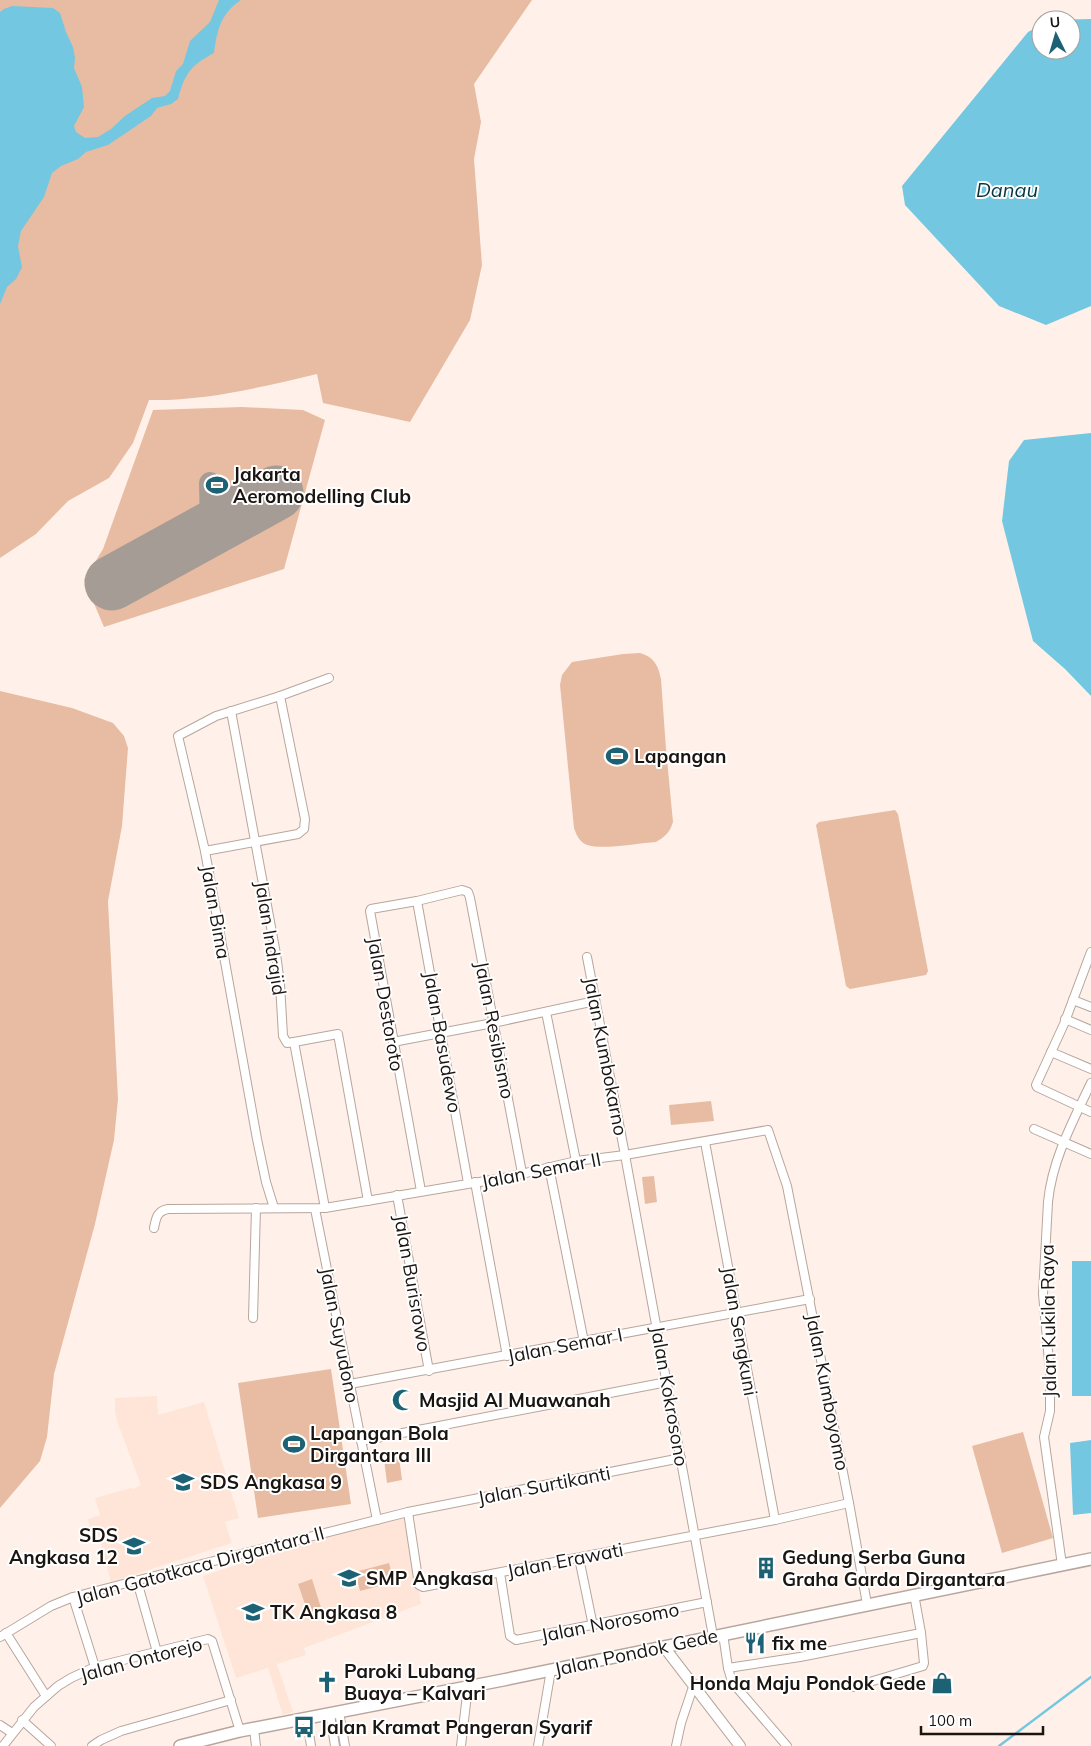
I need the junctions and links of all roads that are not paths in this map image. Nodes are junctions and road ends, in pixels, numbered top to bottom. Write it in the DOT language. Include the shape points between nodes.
graph roads {
  1 [pos="329,678"];
  2 [pos="280,696"];
  3 [pos="231,711"];
  4 [pos="256,841"];
  5 [pos="205,851"];
  6 [pos="462,890"];
  7 [pos="418,901"];
  8 [pos="1091,952"];
  9 [pos="587,957"];
  10 [pos="1088,967"];
  11 [pos="1073,1000"];
  12 [pos="595,1001"];
  13 [pos="1091,1007"];
  14 [pos="546,1012"];
  15 [pos="1065,1019"];
  16 [pos="493,1023"];
  17 [pos="1091,1030"];
  18 [pos="441,1033"];
  19 [pos="294,1042"];
  20 [pos="393,1042"];
  21 [pos="1051,1052"];
  22 [pos="1091,1069"];
  23 [pos="1091,1083"];
  24 [pos="1080,1107"];
  25 [pos="1091,1112"];
  26 [pos="1034,1128"];
  27 [pos="768,1130"];
  28 [pos="705,1142"];
  29 [pos="1064,1142"];
  30 [pos="1091,1154"];
  31 [pos="625,1155"];
  32 [pos="576,1161"];
  33 [pos="549,1167"];
  34 [pos="522,1173"];
  35 [pos="472,1183"];
  36 [pos="421,1191"];
  37 [pos="397,1196"];
  38 [pos="368,1201"];
  39 [pos="256,1208"];
  40 [pos="274,1208"];
  41 [pos="325,1208"];
  42 [pos="315,1209"];
  43 [pos="154,1228"];
  44 [pos="810,1299"];
  45 [pos="736,1312"];
  46 [pos="253,1318"];
  47 [pos="657,1328"];
  48 [pos="584,1342"];
  49 [pos="507,1356"];
  50 [pos="429,1371"];
  51 [pos="666,1382"];
  52 [pos="350,1384"];
  53 [pos="362,1441"];
  54 [pos="681,1458"];
  55 [pos="849,1503"];
  56 [pos="408,1512"];
  57 [pos="377,1520"];
  58 [pos="775,1520"];
  59 [pos="696,1535"];
  60 [pos="579,1558"];
  61 [pos="1091,1559"];
  62 [pos="1062,1565"];
  63 [pos="500,1573"];
  64 [pos="137,1581"];
  65 [pos="914,1594"];
  66 [pos="73,1597"];
  67 [pos="707,1602"];
  68 [pos="867,1604"];
  69 [pos="592,1626"];
  70 [pos="921,1633"];
  71 [pos="3,1635"];
  72 [pos="718,1635"];
  73 [pos="669,1649"];
  74 [pos="157,1652"];
  75 [pos="96,1667"];
  76 [pos="728,1668"];
  77 [pos="551,1670"];
  78 [pos="468,1686"];
  79 [pos="693,1687"];
  80 [pos="853,1687"];
  81 [pos="46,1696"];
  82 [pos="231,1700"];
  83 [pos="335,1713"];
  84 [pos="307,1719"];
  85 [pos="22,1720"];
  86 [pos="0,1725"];
  87 [pos="254,1729"];
  88 [pos="240,1732"];
  89 [pos="12,1733"];
  90 [pos="187,1745"];
  91 [pos="3,1746"];
  92 [pos="51,1746"];
  93 [pos="92,1746"];
  94 [pos="256,1746"];
  95 [pos="311,1746"];
  96 [pos="335,1746"];
  97 [pos="345,1746"];
  98 [pos="461,1746"];
  99 [pos="538,1746"];
  100 [pos="676,1746"];
  101 [pos="740,1746"];
  102 [pos="787,1746"];
  1 -- 2 [label="street, Jalan Bima"];
  2 -- 3 [label="street, Jalan Bima"];
  2 -- 4 [label="street" via="305,819 304,829 298,834"];
  3 -- 4 [label="street"];
  3 -- 5 [label="street, Jalan Bima" via="178,736"];
  4 -- 5 [label="street"];
  4 -- 19 [label="street, Jalan Indrajid" via="276,954 283,1036 287,1043"];
  5 -- 40 [label="street, Jalan Bima" via="257,1139"];
  6 -- 7 [label="street, Jalan Destoroto"];
  6 -- 16 [label="street, Jalan Resibismo" via="468,892 470,898"];
  7 -- 18 [label="street, Jalan Basudewo"];
  7 -- 20 [label="street, Jalan Destoroto" via="370,911"];
  8 -- 10 [label="street"];
  9 -- 12 [label="street, Jalan Kumbokarno"];
  10 -- 11 [label="street"];
  11 -- 13 [label="street"];
  11 -- 15 [label="street"];
  12 -- 14 [label="street"];
  12 -- 31 [label="street, Jalan Kumbokarno"];
  14 -- 16 [label="street"];
  14 -- 32 [label="street"];
  15 -- 17 [label="street"];
  15 -- 21 [label="street"];
  16 -- 18 [label="street"];
  16 -- 34 [label="street, Jalan Resibismo"];
  18 -- 20 [label="street"];
  18 -- 35 [label="street, Jalan Basudewo"];
  19 -- 38 [label="street" via="338,1034"];
  19 -- 41 [label="street, Jalan Indrajid"];
  20 -- 36 [label="street, Jalan Destoroto"];
  21 -- 22 [label="street"];
  21 -- 24 [label="street" via="1037,1088"];
  23 -- 24 [label="street, Jalan Kukila Raya"];
  24 -- 25 [label="street"];
  24 -- 29 [label="street, Jalan Kukila Raya"];
  26 -- 29 [label="street"];
  27 -- 28 [label="street, Jalan Semar II"];
  27 -- 44 [label="street, Jalan Kumboyomo" via="787,1186"];
  28 -- 31 [label="street, Jalan Semar II"];
  28 -- 45 [label="street, Jalan Sengkuni"];
  29 -- 30 [label="street"];
  29 -- 62 [label="street, Jalan Kukila Raya" via="1048,1192 1043,1294 1050,1373 1049,1417 1044,1437"];
  31 -- 32 [label="street, Jalan Semar II"];
  31 -- 47 [label="street, Jalan Kokrosono"];
  32 -- 33 [label="street, Jalan Semar II"];
  33 -- 34 [label="street, Jalan Semar II"];
  33 -- 48 [label="street"];
  34 -- 35 [label="street, Jalan Semar II"];
  35 -- 36 [label="street, Jalan Semar II"];
  35 -- 49 [label="street, Jalan Basudewo"];
  36 -- 37 [label="street, Jalan Semar II"];
  37 -- 38 [label="street, Jalan Semar II"];
  37 -- 50 [label="street, Jalan Burisrowo"];
  38 -- 41 [label="street, Jalan Semar II"];
  39 -- 40 [label="street"];
  39 -- 43 [label="street" via="163,1209 157,1214"];
  39 -- 46 [label="street"];
  40 -- 42 [label="street"];
  41 -- 42 [label="street, Jalan Semar II"];
  42 -- 52 [label="street, Jalan Suyudono"];
  44 -- 45 [label="street, Jalan Semar I"];
  44 -- 55 [label="street, Jalan Kumboyomo"];
  45 -- 47 [label="street, Jalan Semar I"];
  45 -- 58 [label="street, Jalan Sengkuni"];
  47 -- 48 [label="street, Jalan Semar I"];
  47 -- 51 [label="street, Jalan Kokrosono"];
  48 -- 49 [label="street, Jalan Semar I"];
  49 -- 50 [label="street, Jalan Semar I"];
  50 -- 52 [label="street, Jalan Semar I"];
  51 -- 53 [label="street"];
  51 -- 54 [label="street, Jalan Kokrosono"];
  52 -- 53 [label="street, Jalan Suyudono"];
  53 -- 57 [label="street, Jalan Suyudono"];
  54 -- 56 [label="street, Jalan Surtikanti"];
  54 -- 59 [label="street, Jalan Kokrosono"];
  55 -- 58 [label="street"];
  55 -- 68 [label="street, Jalan Kumboyomo"];
  56 -- 57 [label="street, Jalan Gatotkaca Dirgantara II"];
  56 -- 63 [label="street, Jalan Erawati" via="419,1585 429,1587"];
  57 -- 64 [label="street, Jalan Gatotkaca Dirgantara II"];
  58 -- 59 [label="street"];
  59 -- 60 [label="street, Jalan Erawati"];
  59 -- 67 [label="street, Jalan Kokrosono"];
  60 -- 63 [label="street, Jalan Erawati"];
  60 -- 69 [label="street"];
  61 -- 62 [label="main road, Jalan Pondok Gede"];
  62 -- 65 [label="main road, Jalan Pondok Gede"];
  63 -- 69 [label="street, Jalan Norosomo" via="513,1640"];
  64 -- 66 [label="street, Jalan Gatotkaca Dirgantara II"];
  64 -- 74 [label="street"];
  65 -- 68 [label="main road, Jalan Pondok Gede"];
  65 -- 70 [label="street"];
  66 -- 71 [label="street, Jalan Gatotkaca Dirgantara II"];
  66 -- 75 [label="street"];
  67 -- 69 [label="street, Jalan Norosomo"];
  67 -- 72 [label="street, Jalan Kokrosono"];
  68 -- 72 [label="main road, Jalan Pondok Gede"];
  70 -- 76 [label="street"];
  70 -- 80 [label="street" via="923,1666"];
  71 -- 81 [label="street"];
  72 -- 73 [label="main road, Jalan Pondok Gede"];
  72 -- 76 [label="street, Jalan Kokrosono"];
  73 -- 77 [label="main road, Jalan Pondok Gede"];
  73 -- 79 [label="main road"];
  74 -- 75 [label="street, Jalan Ontorejo"];
  74 -- 82 [label="street, Jalan Ontorejo" via="211,1640"];
  75 -- 81 [label="street, Jalan Ontorejo" via="71,1678"];
  76 -- 102 [label="street, Jalan Kokrosono" via="732,1682"];
  77 -- 78 [label="main road, Jalan Pondok Gede"];
  77 -- 99 [label="street"];
  78 -- 83 [label="main road, Jalan Pondok Gede"];
  78 -- 98 [label="street"];
  79 -- 100 [label="street"];
  79 -- 101 [label="main road"];
  81 -- 85 [label="street, Jalan Ontorejo"];
  82 -- 88 [label="street, Jalan Ontorejo"];
  82 -- 93 [label="street" via="121,1732"];
  83 -- 84 [label="main road, Jalan Pondok Gede"];
  83 -- 96 [label="street"];
  83 -- 97 [label="street"];
  84 -- 87 [label="main road, Jalan Pondok Gede"];
  84 -- 95 [label="street"];
  85 -- 89 [label="street, Jalan Ontorejo"];
  85 -- 92 [label="street"];
  86 -- 89 [label="street"];
  87 -- 88 [label="main road, Jalan Pondok Gede"];
  87 -- 94 [label="street"];
  88 -- 90 [label="main road, Jalan Pondok Gede"];
  89 -- 91 [label="street, Jalan Ontorejo"];
}
